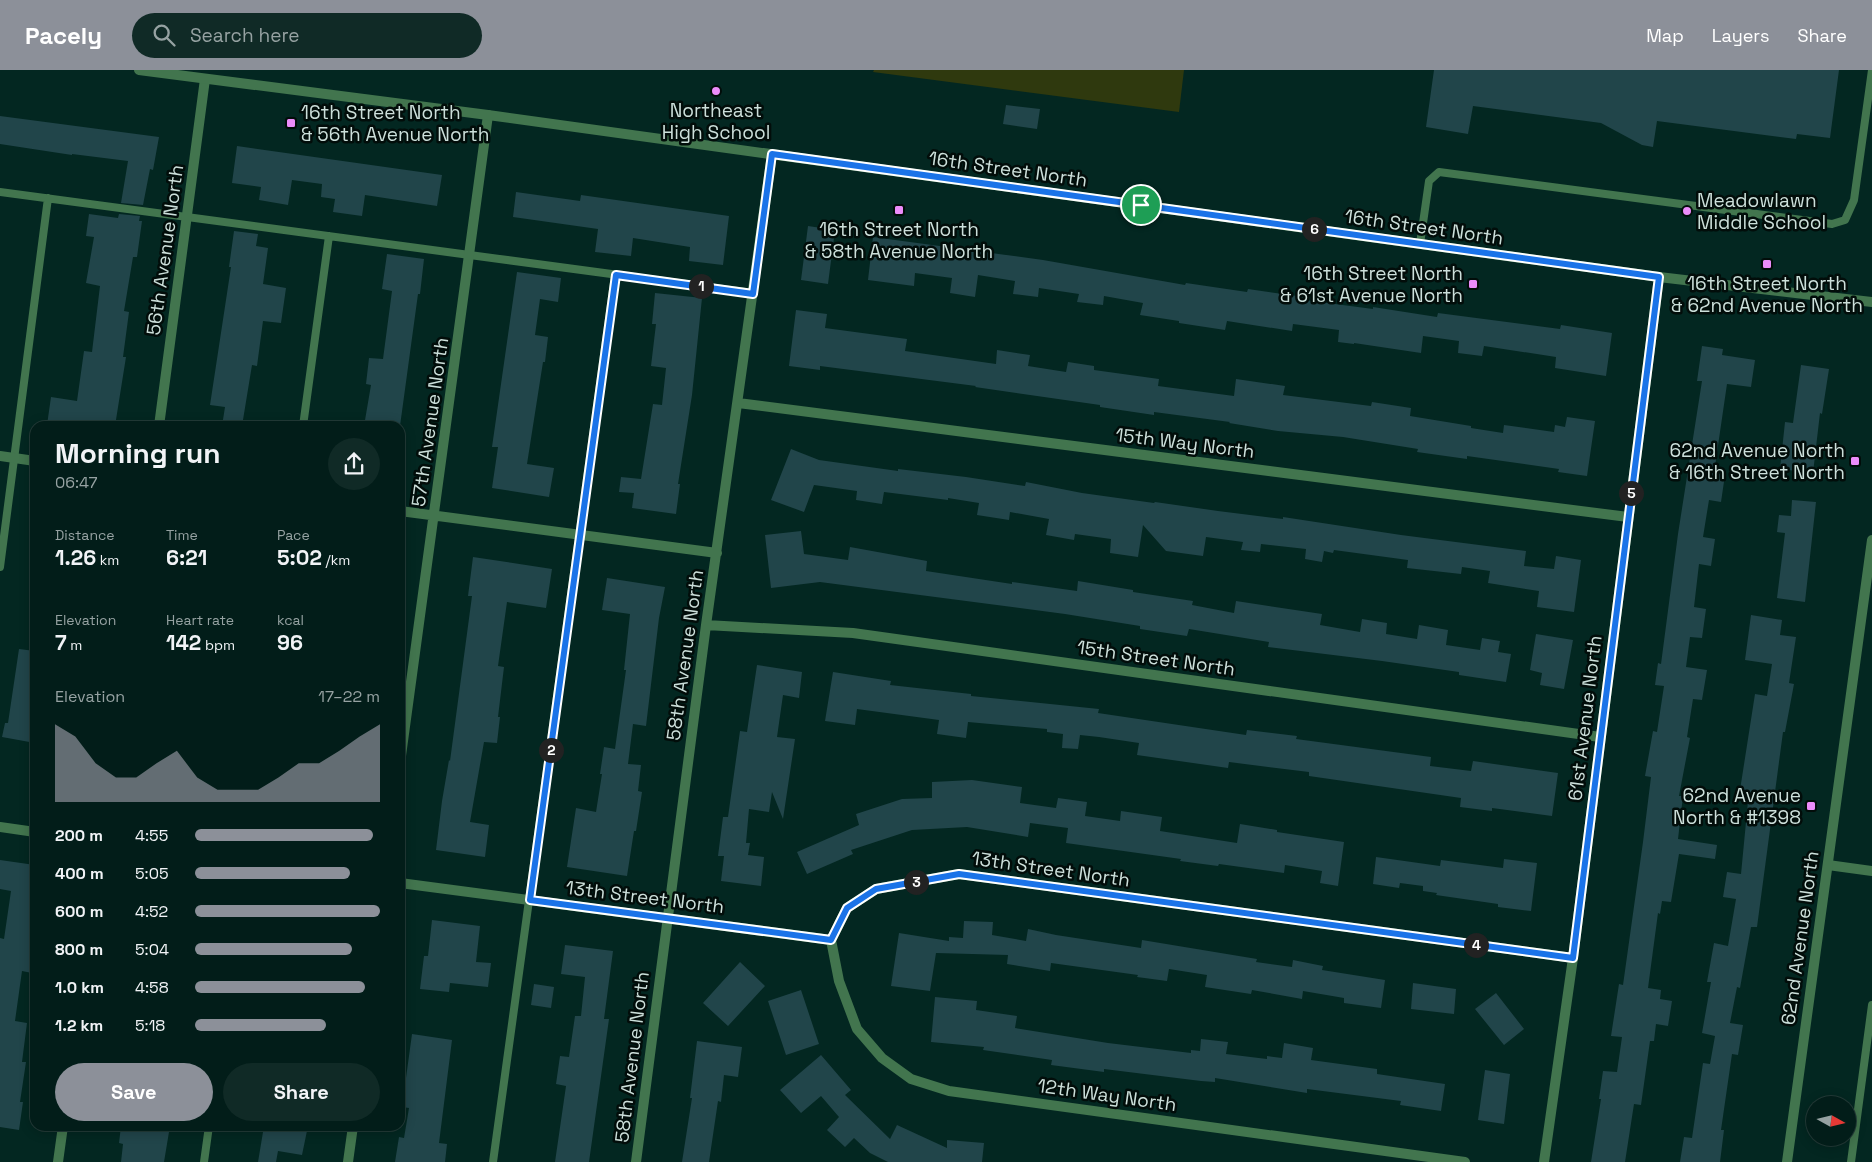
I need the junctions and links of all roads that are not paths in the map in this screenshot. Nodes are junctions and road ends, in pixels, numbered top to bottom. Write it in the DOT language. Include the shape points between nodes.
graph roads {
  1 [pos="143,70"];
  2 [pos="1872,70"];
  3 [pos="205,79"];
  4 [pos="488,115"];
  5 [pos="772,154"];
  6 [pos="0,192"];
  7 [pos="48,198"];
  8 [pos="187,217"];
  9 [pos="329,236"];
  10 [pos="1420,244"];
  11 [pos="470,255"];
  12 [pos="616,275"];
  13 [pos="1659,277"];
  14 [pos="753,294"];
  15 [pos="1872,302"];
  16 [pos="738,402"];
  17 [pos="159,421"];
  18 [pos="304,421"];
  19 [pos="0,456"];
  20 [pos="14,458"];
  21 [pos="30,460"];
  22 [pos="405,512"];
  23 [pos="435,515"];
  24 [pos="1628,517"];
  25 [pos="580,535"];
  26 [pos="1872,540"];
  27 [pos="717,553"];
  28 [pos="0,567"];
  29 [pos="706,625"];
  30 [pos="405,728"];
  31 [pos="1600,737"];
  32 [pos="0,827"];
  33 [pos="30,831"];
  34 [pos="1828,865"];
  35 [pos="1872,871"];
  36 [pos="405,885"];
  37 [pos="530,900"];
  38 [pos="667,917"];
  39 [pos="831,940"];
  40 [pos="1573,958"];
  41 [pos="1872,1005"];
  42 [pos="62,1131"];
  43 [pos="208,1131"];
  44 [pos="352,1131"];
  45 [pos="58,1162"];
  46 [pos="204,1162"];
  47 [pos="348,1162"];
  48 [pos="493,1162"];
  49 [pos="636,1162"];
  50 [pos="1465,1162"];
  51 [pos="1544,1162"];
  52 [pos="1787,1162"];
  53 [pos="1851,1162"];
  1 -- 3 [label="street, 16th Street North"];
  2 -- 10 [label="lane" via="1854,200 1845,220 1832,224 1439,172 1429,180"];
  3 -- 4 [label="street, 16th Street North"];
  3 -- 8 [label="street, 56th Avenue North"];
  4 -- 5 [label="street, 16th Street North"];
  4 -- 11 [label="street, 57th Avenue North"];
  5 -- 10 [label="street, 16th Street North"];
  5 -- 14 [label="street, 58th Avenue North"];
  6 -- 7 [label="lane"];
  7 -- 8 [label="lane"];
  7 -- 20 [label="lane"];
  8 -- 9 [label="lane"];
  8 -- 17 [label="street, 56th Avenue North"];
  9 -- 11 [label="lane"];
  9 -- 18 [label="lane"];
  10 -- 13 [label="street, 16th Street North"];
  11 -- 12 [label="lane"];
  11 -- 23 [label="street, 57th Avenue North"];
  12 -- 14 [label="lane"];
  12 -- 25 [label="lane"];
  13 -- 15 [label="street, 16th Street North"];
  13 -- 24 [label="street, 61st Avenue North"];
  14 -- 16 [label="street, 58th Avenue North"];
  16 -- 24 [label="street, 15th Way North"];
  16 -- 27 [label="street, 58th Avenue North"];
  19 -- 20 [label="street"];
  20 -- 21 [label="street"];
  20 -- 28 [label="lane"];
  22 -- 23 [label="street"];
  23 -- 25 [label="street"];
  23 -- 30 [label="street, 57th Avenue North"];
  24 -- 31 [label="street, 61st Avenue North"];
  25 -- 27 [label="street"];
  25 -- 37 [label="lane"];
  26 -- 34 [label="street, 62nd Avenue North"];
  27 -- 29 [label="street, 58th Avenue North"];
  29 -- 31 [label="street, 15th Street North" via="852,634"];
  29 -- 38 [label="street, 58th Avenue North"];
  31 -- 40 [label="street, 61st Avenue North"];
  32 -- 33 [label="street"];
  34 -- 35 [label="street"];
  34 -- 52 [label="street, 62nd Avenue North"];
  36 -- 37 [label="street, 13th Street North"];
  37 -- 38 [label="street, 13th Street North"];
  37 -- 48 [label="lane"];
  38 -- 39 [label="street, 13th Street North"];
  38 -- 49 [label="street, 58th Avenue North"];
  39 -- 40 [label="street, 13th Street North" via="847,908 876,889 959,874"];
  39 -- 50 [label="street, 12th Way North" via="838,981 857,1029 882,1058 911,1079 949,1091"];
  40 -- 51 [label="street, 61st Avenue North"];
  41 -- 53 [label="lane"];
  42 -- 45 [label="street"];
  43 -- 46 [label="lane"];
  44 -- 47 [label="street"];
}
